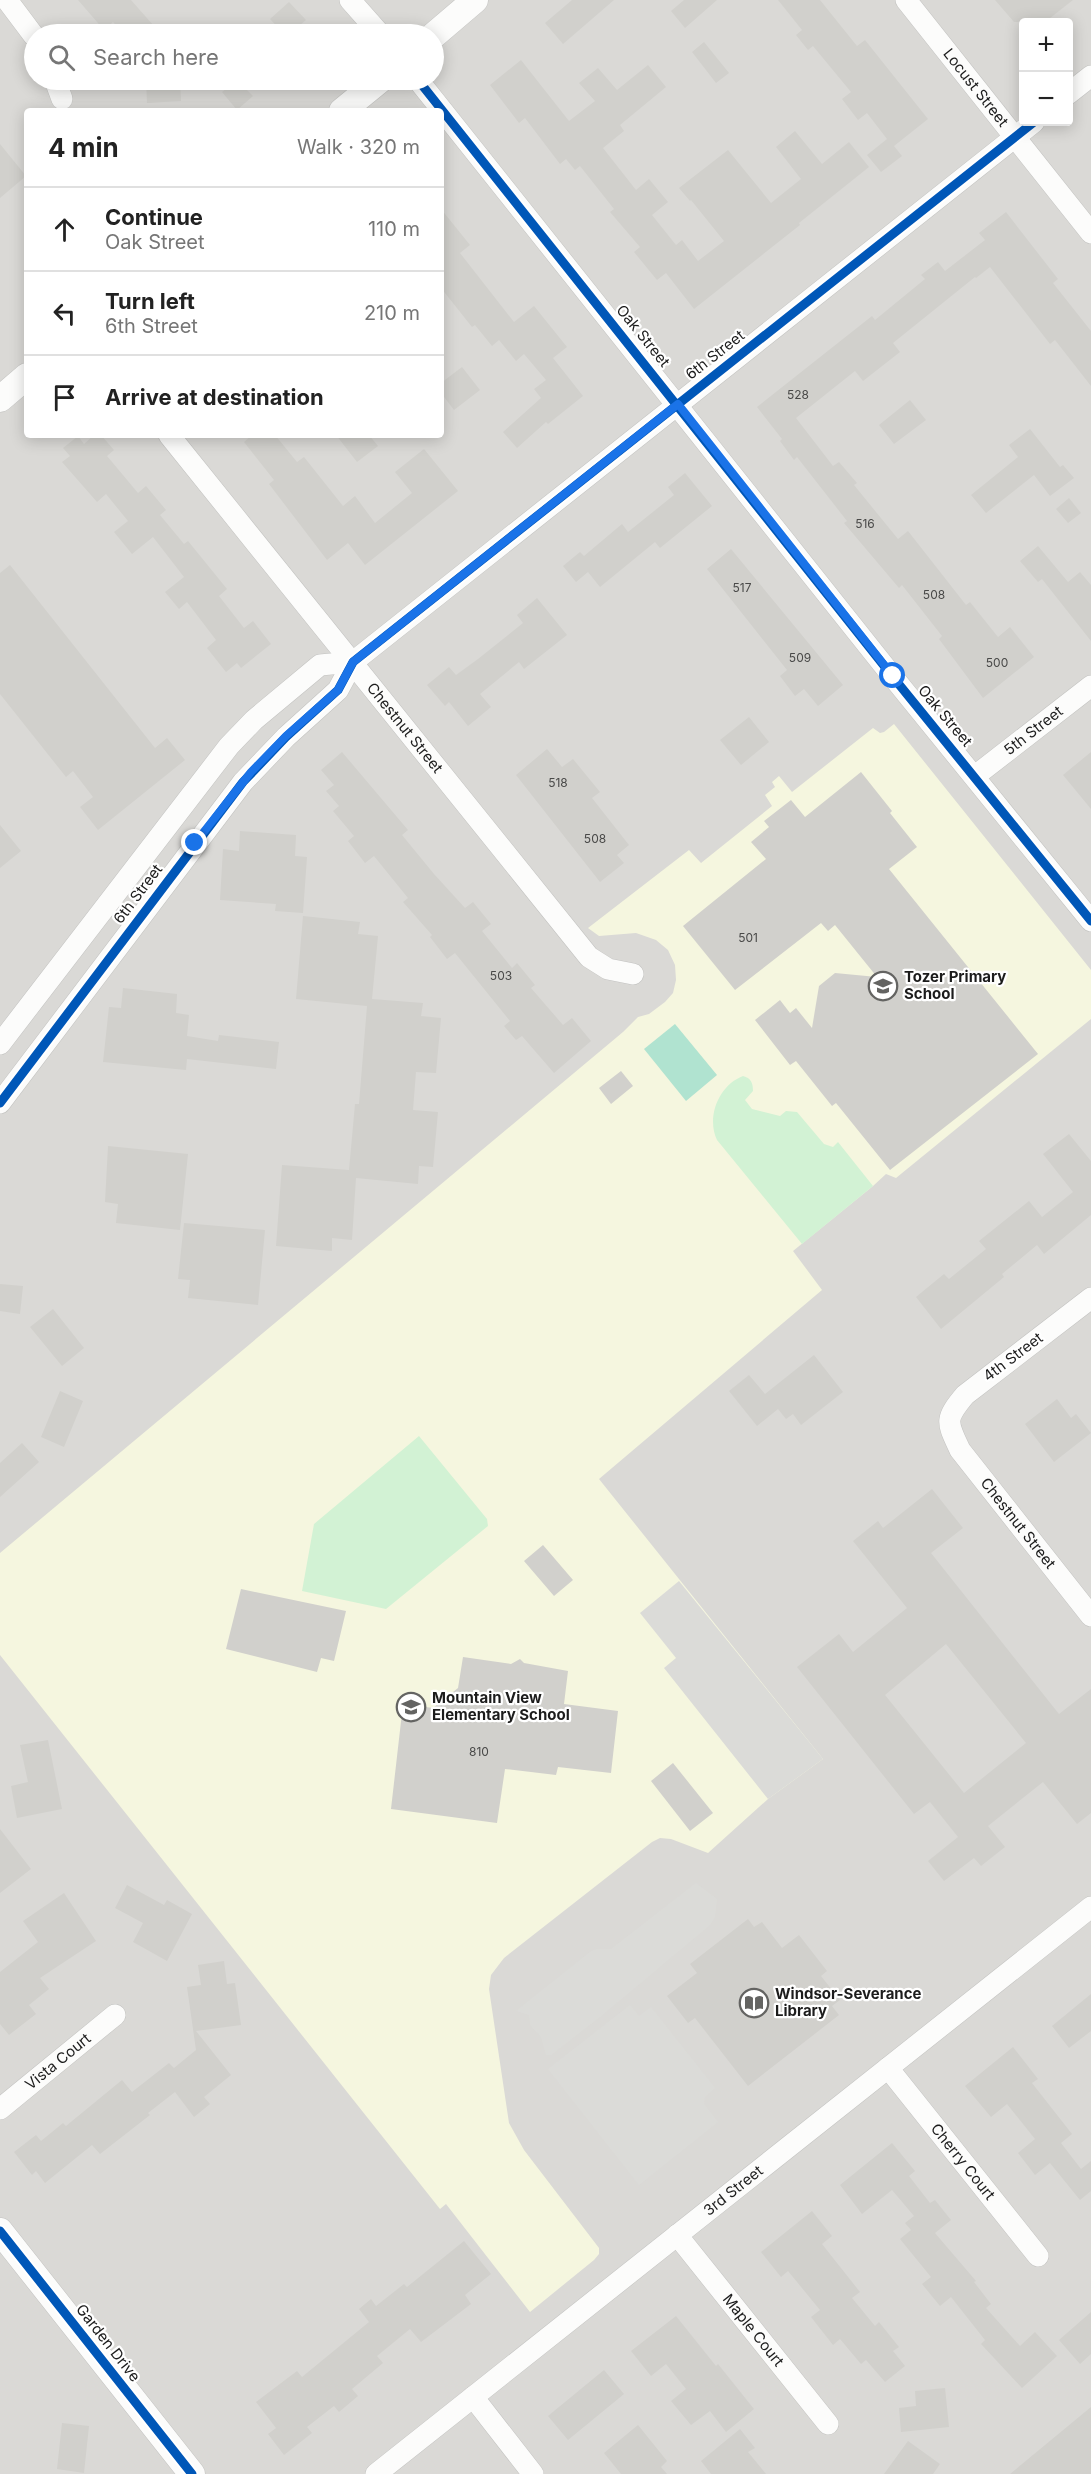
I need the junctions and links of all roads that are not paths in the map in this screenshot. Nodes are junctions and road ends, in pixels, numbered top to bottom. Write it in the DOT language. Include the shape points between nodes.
graph roads {
  1 [pos="7,0"];
  2 [pos="350,0"];
  3 [pos="475,0"];
  4 [pos="906,0"];
  5 [pos="25,24"];
  6 [pos="371,24"];
  7 [pos="444,26"];
  8 [pos="1091,76"];
  9 [pos="368,90"];
  10 [pos="426,90"];
  11 [pos="1073,90"];
  12 [pos="346,108"];
  13 [pos="440,108"];
  14 [pos="444,112"];
  15 [pos="1029,126"];
  16 [pos="1015,137"];
  17 [pos="1091,233"];
  18 [pos="24,379"];
  19 [pos="0,399"];
  20 [pos="678,404"];
  21 [pos="172,438"];
  22 [pos="353,662"];
  23 [pos="1091,686"];
  24 [pos="975,776"];
  25 [pos="1091,921"];
  26 [pos="633,974"];
  27 [pos="0,1044"];
  28 [pos="0,1104"];
  29 [pos="1091,1298"];
  30 [pos="949,1426"];
  31 [pos="1091,1616"];
  32 [pos="1091,1907"];
  33 [pos="115,2015"];
  34 [pos="888,2068"];
  35 [pos="0,2109"];
  36 [pos="0,2231"];
  37 [pos="677,2235"];
  38 [pos="1038,2256"];
  39 [pos="473,2397"];
  40 [pos="828,2424"];
  41 [pos="192,2474"];
  42 [pos="375,2474"];
  43 [pos="533,2474"];
  1 -- 5 [label="street"];
  2 -- 6 [label="street"];
  3 -- 7 [label="street"];
  4 -- 16 [label="street, Locust Street"];
  8 -- 11 [label="street"];
  9 -- 12 [label="street"];
  10 -- 13 [label="street, Oak Street"];
  14 -- 20 [label="street, Oak Street"];
  15 -- 16 [label="street, 6th Street"];
  16 -- 17 [label="street, Locust Street"];
  16 -- 20 [label="street, 6th Street"];
  18 -- 19 [label="street"];
  20 -- 22 [label="street, 6th Street"];
  20 -- 24 [label="street, Oak Street"];
  21 -- 22 [label="street, Chestnut Street"];
  22 -- 26 [label="street, Chestnut Street" via="589,957 608,969"];
  22 -- 27 [label="street, 6th Street" via="320,665 229,746"];
  22 -- 28 [label="street, 6th Street" via="338,690 286,736 243,782"];
  23 -- 24 [label="street, 5th Street"];
  24 -- 25 [label="street, Oak Street"];
  29 -- 30 [label="street, 4th Street" via="964,1395 951,1411"];
  30 -- 31 [label="street, Chestnut Street" via="960,1450"];
  32 -- 34 [label="street, 3rd Street"];
  33 -- 35 [label="street, Vista Court"];
  34 -- 37 [label="street, 3rd Street"];
  34 -- 38 [label="street, Cherry Court"];
  36 -- 41 [label="street, Garden Drive"];
  37 -- 39 [label="street, 3rd Street"];
  37 -- 40 [label="street, Maple Court"];
  39 -- 42 [label="street, 3rd Street"];
  39 -- 43 [label="street"];
}
